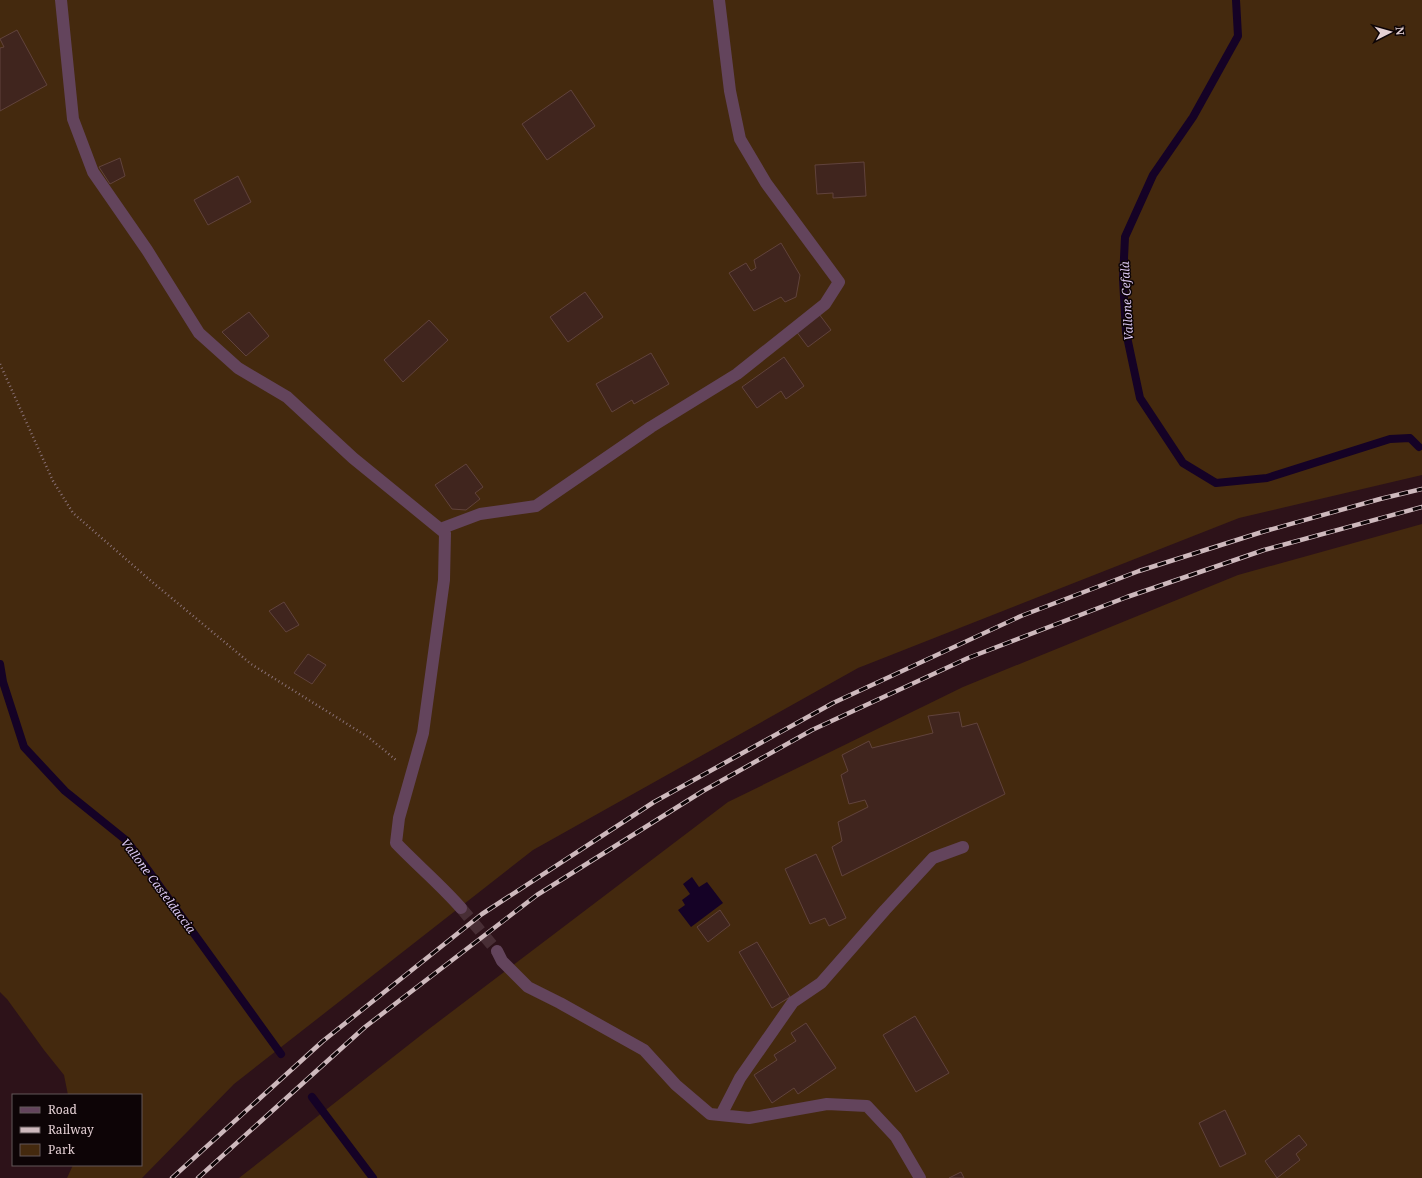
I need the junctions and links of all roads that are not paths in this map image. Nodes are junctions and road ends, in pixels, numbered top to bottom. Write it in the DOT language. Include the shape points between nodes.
graph roads {
  1 [pos="61,0"];
  2 [pos="719,0"];
  3 [pos="440,529"];
  4 [pos="963,847"];
  5 [pos="460,908"];
  6 [pos="496,951"];
  7 [pos="721,1115"];
  8 [pos="920,1178"];
  1 -- 3 [label="street" via="73,119 93,172 147,250 199,333 238,368 287,397 353,458"];
  2 -- 3 [label="street" via="730,91 740,139 766,184 839,282 825,304 737,374 651,427 536,506 480,514"];
  3 -- 5 [label="street" via="445,533 444,580 423,733 398,818 396,843"];
  4 -- 7 [label="street" via="934,858 821,983 793,1002 740,1078"];
  6 -- 7 [label="street" via="502,961 528,987 560,1002 644,1050 676,1085 704,1109 710,1114"];
  7 -- 8 [label="street" via="749,1118 827,1104 867,1106 896,1137"];
}
